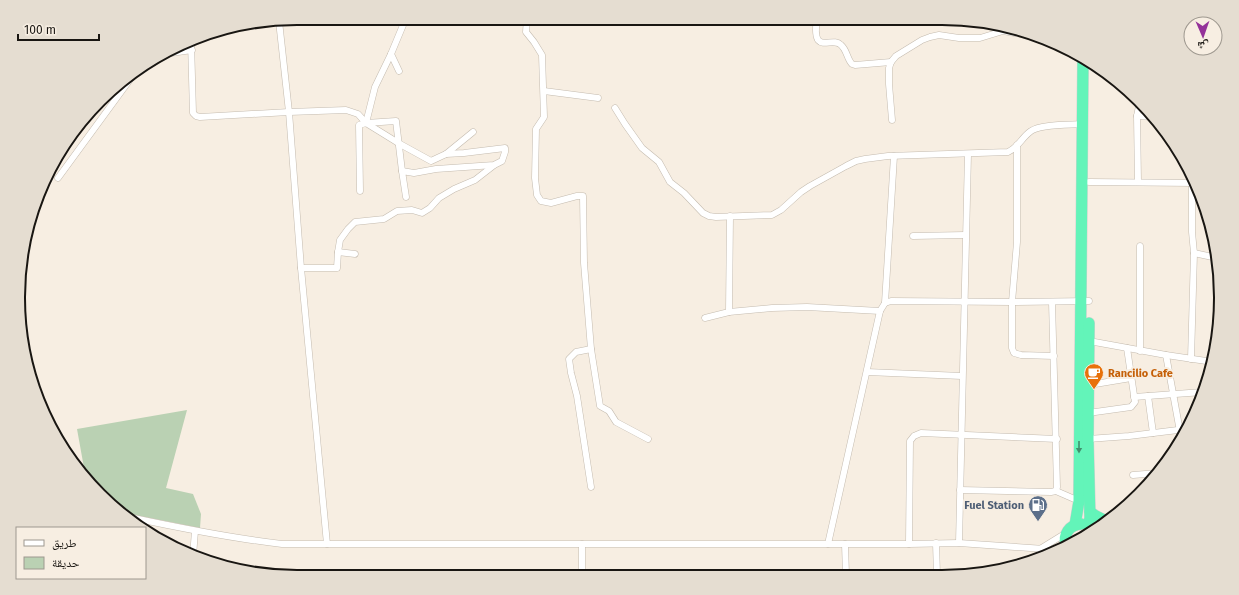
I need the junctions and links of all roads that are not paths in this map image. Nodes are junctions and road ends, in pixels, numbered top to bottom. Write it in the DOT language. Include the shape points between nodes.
graph roads {
  1 [pos="403,25"];
  2 [pos="526,25"];
  3 [pos="817,25"];
  4 [pos="280,26"];
  5 [pos="1002,32"];
  6 [pos="192,47"];
  7 [pos="192,50"];
  8 [pos="180,52"];
  9 [pos="390,54"];
  10 [pos="891,62"];
  11 [pos="1083,65"];
  12 [pos="1091,70"];
  13 [pos="399,71"];
  14 [pos="124,88"];
  15 [pos="544,91"];
  16 [pos="598,98"];
  17 [pos="615,108"];
  18 [pos="1138,110"];
  19 [pos="289,112"];
  20 [pos="1137,116"];
  21 [pos="1145,117"];
  22 [pos="892,120"];
  23 [pos="366,123"];
  24 [pos="1083,124"];
  25 [pos="473,132"];
  26 [pos="400,144"];
  27 [pos="1017,145"];
  28 [pos="446,154"];
  29 [pos="968,154"];
  30 [pos="894,156"];
  31 [pos="494,165"];
  32 [pos="402,171"];
  33 [pos="58,178"];
  34 [pos="1089,182"];
  35 [pos="1138,182"];
  36 [pos="1189,183"];
  37 [pos="360,191"];
  38 [pos="1194,194"];
  39 [pos="406,197"];
  40 [pos="730,216"];
  41 [pos="965,235"];
  42 [pos="914,236"];
  43 [pos="1140,246"];
  44 [pos="338,252"];
  45 [pos="355,254"];
  46 [pos="1194,254"];
  47 [pos="1211,257"];
  48 [pos="301,268"];
  49 [pos="964,301"];
  50 [pos="1085,301"];
  51 [pos="1012,302"];
  52 [pos="1052,302"];
  53 [pos="885,303"];
  54 [pos="880,311"];
  55 [pos="729,312"];
  56 [pos="705,318"];
  57 [pos="1089,341"];
  58 [pos="1127,348"];
  59 [pos="591,349"];
  60 [pos="1140,350"];
  61 [pos="1166,355"];
  62 [pos="1054,356"];
  63 [pos="1191,360"];
  64 [pos="1207,361"];
  65 [pos="867,372"];
  66 [pos="962,376"];
  67 [pos="1131,378"];
  68 [pos="1088,384"];
  69 [pos="1197,392"];
  70 [pos="1173,394"];
  71 [pos="1148,396"];
  72 [pos="1134,397"];
  73 [pos="1088,413"];
  74 [pos="1182,425"];
  75 [pos="1180,429"];
  76 [pos="1153,433"];
  77 [pos="961,435"];
  78 [pos="648,439"];
  79 [pos="1057,439"];
  80 [pos="1088,439"];
  81 [pos="1149,474"];
  82 [pos="1133,475"];
  83 [pos="591,487"];
  84 [pos="960,490"];
  85 [pos="1056,490"];
  86 [pos="1079,501"];
  87 [pos="1090,512"];
  88 [pos="1101,518"];
  89 [pos="139,519"];
  90 [pos="1092,525"];
  91 [pos="1089,526"];
  92 [pos="1070,529"];
  93 [pos="195,531"];
  94 [pos="1065,540"];
  95 [pos="959,542"];
  96 [pos="936,543"];
  97 [pos="327,544"];
  98 [pos="582,544"];
  99 [pos="828,544"];
  100 [pos="845,544"];
  101 [pos="909,544"];
  102 [pos="194,549"];
  103 [pos="1040,549"];
  104 [pos="1045,549"];
  105 [pos="582,570"];
  106 [pos="846,570"];
  107 [pos="937,570"];
  1 -- 9 [label="street"];
  2 -- 15 [label="street" via="526,32 542,55"];
  3 -- 10 [label="street" via="818,41 842,45 852,64"];
  4 -- 19 [label="street"];
  5 -- 10 [label="street" via="980,38 939,35 930,37 896,56"];
  6 -- 7 [label="street"];
  7 -- 8 [label="street"];
  7 -- 19 [label="street" via="193,113 196,116"];
  9 -- 13 [label="street"];
  9 -- 23 [label="street" via="375,87"];
  10 -- 22 [label="street" via="889,84"];
  11 -- 24 [label="highway"];
  12 -- 34 [label="highway"];
  14 -- 33 [label="street"];
  15 -- 16 [label="street"];
  15 -- 59 [label="street" via="544,117 536,129 537,195 541,201 551,202 582,196"];
  17 -- 40 [label="street" via="642,148 659,162 670,182 703,213 709,216"];
  18 -- 20 [label="street"];
  19 -- 23 [label="street" via="346,110 358,114"];
  19 -- 48 [label="street"];
  20 -- 21 [label="street"];
  20 -- 35 [label="street"];
  23 -- 26 [label="street"];
  23 -- 26 [label="street" via="396,121"];
  23 -- 37 [label="street" via="359,125"];
  24 -- 27 [label="street" via="1036,128"];
  24 -- 50 [label="highway"];
  25 -- 28 [label="street"];
  26 -- 28 [label="street" via="431,161"];
  26 -- 32 [label="street"];
  27 -- 29 [label="street" via="1008,152"];
  27 -- 51 [label="street" via="1016,242"];
  28 -- 31 [label="street" via="505,148 502,161"];
  29 -- 30 [label="street"];
  29 -- 41 [label="street"];
  30 -- 40 [label="street" via="856,161 810,186 772,215"];
  30 -- 53 [label="street"];
  31 -- 32 [label="street" via="414,173"];
  31 -- 44 [label="street" via="475,180 454,188 422,212 397,211 384,219 356,222 340,240"];
  32 -- 39 [label="street"];
  34 -- 35 [label="street"];
  34 -- 50 [label="highway"];
  35 -- 36 [label="street"];
  38 -- 46 [label="street"];
  40 -- 55 [label="street"];
  41 -- 42 [label="street"];
  41 -- 49 [label="street"];
  43 -- 60 [label="street"];
  44 -- 45 [label="street"];
  44 -- 48 [label="street" via="337,268"];
  46 -- 47 [label="street"];
  46 -- 63 [label="street"];
  48 -- 97 [label="street"];
  49 -- 51 [label="street"];
  49 -- 53 [label="street"];
  49 -- 66 [label="street"];
  50 -- 52 [label="street"];
  50 -- 57 [label="highway"];
  50 -- 86 [label="highway, one-way"];
  51 -- 52 [label="street"];
  51 -- 62 [label="street" via="1014,353"];
  52 -- 62 [label="street"];
  53 -- 54 [label="street"];
  54 -- 55 [label="street" via="807,307"];
  54 -- 65 [label="street"];
  55 -- 56 [label="street"];
  57 -- 58 [label="street"];
  57 -- 68 [label="highway"];
  58 -- 60 [label="street"];
  58 -- 67 [label="street"];
  59 -- 78 [label="street" via="600,406 609,411 616,422"];
  59 -- 83 [label="street" via="576,352 569,359"];
  60 -- 61 [label="street"];
  61 -- 63 [label="street"];
  61 -- 70 [label="street"];
  62 -- 79 [label="street"];
  63 -- 64 [label="street"];
  65 -- 66 [label="street"];
  65 -- 99 [label="street"];
  66 -- 77 [label="street"];
  67 -- 68 [label="street"];
  67 -- 72 [label="street"];
  68 -- 73 [label="highway"];
  69 -- 70 [label="street"];
  70 -- 71 [label="street"];
  70 -- 74 [label="street"];
  71 -- 72 [label="street"];
  71 -- 76 [label="street"];
  72 -- 73 [label="street" via="1135,402 1130,407"];
  73 -- 80 [label="highway"];
  75 -- 76 [label="street"];
  76 -- 80 [label="street"];
  77 -- 79 [label="street"];
  77 -- 84 [label="street"];
  77 -- 101 [label="street" via="921,433 910,441"];
  79 -- 85 [label="street"];
  80 -- 87 [label="highway"];
  81 -- 82 [label="street"];
  84 -- 85 [label="street"];
  84 -- 95 [label="street"];
  85 -- 86 [label="street"];
  86 -- 92 [label="highway"];
  87 -- 88 [label="highway"];
  87 -- 90 [label="highway"];
  89 -- 93 [label="street"];
  91 -- 92 [label="highway" via="1082,524"];
  92 -- 94 [label="highway"];
  92 -- 103 [label="street"];
  93 -- 97 [label="street" via="282,544"];
  93 -- 102 [label="street"];
  95 -- 96 [label="street"];
  95 -- 103 [label="street"];
  96 -- 101 [label="street"];
  96 -- 107 [label="street"];
  97 -- 98 [label="street"];
  98 -- 99 [label="street"];
  98 -- 105 [label="street"];
  99 -- 100 [label="street"];
  100 -- 101 [label="street"];
  100 -- 106 [label="street"];
  103 -- 104 [label="street"];
}
